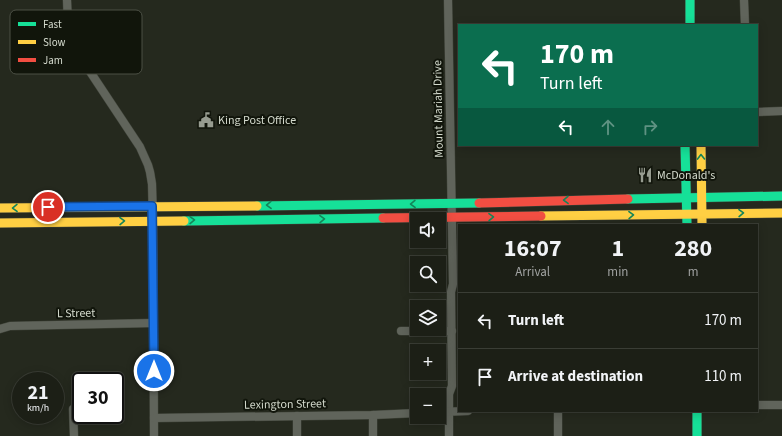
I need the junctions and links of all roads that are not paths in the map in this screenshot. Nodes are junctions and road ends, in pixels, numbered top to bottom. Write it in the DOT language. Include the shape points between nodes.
graph roads {
  1 [pos="67,0"];
  2 [pos="448,0"];
  3 [pos="690,0"];
  4 [pos="744,0"];
  5 [pos="67,10"];
  6 [pos="690,24"];
  7 [pos="745,24"];
  8 [pos="92,74"];
  9 [pos="782,111"];
  10 [pos="758,112"];
  11 [pos="685,146"];
  12 [pos="701,146"];
  13 [pos="782,196"];
  14 [pos="686,197"];
  15 [pos="702,197"];
  16 [pos="551,201"];
  17 [pos="452,204"];
  18 [pos="152,206"];
  19 [pos="0,208"];
  20 [pos="782,213"];
  21 [pos="686,214"];
  22 [pos="702,214"];
  23 [pos="452,217"];
  24 [pos="509,217"];
  25 [pos="153,221"];
  26 [pos="0,223"];
  27 [pos="686,224"];
  28 [pos="702,224"];
  29 [pos="153,323"];
  30 [pos="0,329"];
  31 [pos="401,331"];
  32 [pos="452,331"];
  33 [pos="758,405"];
  34 [pos="782,405"];
  35 [pos="449,412"];
  36 [pos="458,412"];
  37 [pos="558,412"];
  38 [pos="697,412"];
  39 [pos="410,413"];
  40 [pos="373,415"];
  41 [pos="297,416"];
  42 [pos="154,418"];
  43 [pos="74,424"];
  44 [pos="74,436"];
  45 [pos="154,436"];
  46 [pos="297,436"];
  47 [pos="373,436"];
  48 [pos="449,436"];
  49 [pos="558,436"];
  50 [pos="697,436"];
  1 -- 5 [label="street"];
  2 -- 17 [label="street, Mount Mariah Drive"];
  3 -- 6 [label="main road"];
  4 -- 7 [label="street"];
  8 -- 18 [label="street" via="140,147 148,165 152,184"];
  9 -- 10 [label="street"];
  11 -- 14 [label="main road"];
  15 -- 12 [label="main road, one-way"];
  13 -- 15 [label="main road"];
  14 -- 15 [label="main road"];
  14 -- 16 [label="main road, one-way"];
  14 -- 21 [label="main road"];
  15 -- 22 [label="main road"];
  16 -- 17 [label="main road"];
  16 -- 24 [label="main road" via="545,207 518,210"];
  17 -- 18 [label="main road, one-way"];
  17 -- 23 [label="street, Mount Mariah Drive"];
  18 -- 19 [label="main road, one-way"];
  18 -- 25 [label="street"];
  22 -- 20 [label="main road, one-way"];
  21 -- 22 [label="main road"];
  24 -- 21 [label="main road, one-way"];
  21 -- 27 [label="main road"];
  22 -- 28 [label="main road"];
  23 -- 24 [label="main road, one-way"];
  25 -- 23 [label="main road, one-way"];
  23 -- 32 [label="street, Mount Mariah Drive"];
  26 -- 25 [label="main road, one-way"];
  25 -- 29 [label="street"];
  29 -- 30 [label="street, L Street" via="10,326"];
  29 -- 42 [label="street"];
  31 -- 32 [label="street"];
  32 -- 35 [label="street, Mount Mariah Drive" via="452,386 449,394"];
  33 -- 34 [label="street"];
  35 -- 36 [label="street"];
  35 -- 48 [label="street, Mount Mariah Drive"];
  37 -- 49 [label="street"];
  38 -- 50 [label="main road"];
  39 -- 40 [label="street, Lexington Street"];
  40 -- 41 [label="street, Lexington Street"];
  40 -- 47 [label="street"];
  41 -- 42 [label="street, Lexington Street"];
  41 -- 46 [label="street"];
  42 -- 45 [label="street"];
  43 -- 44 [label="street"];
}
